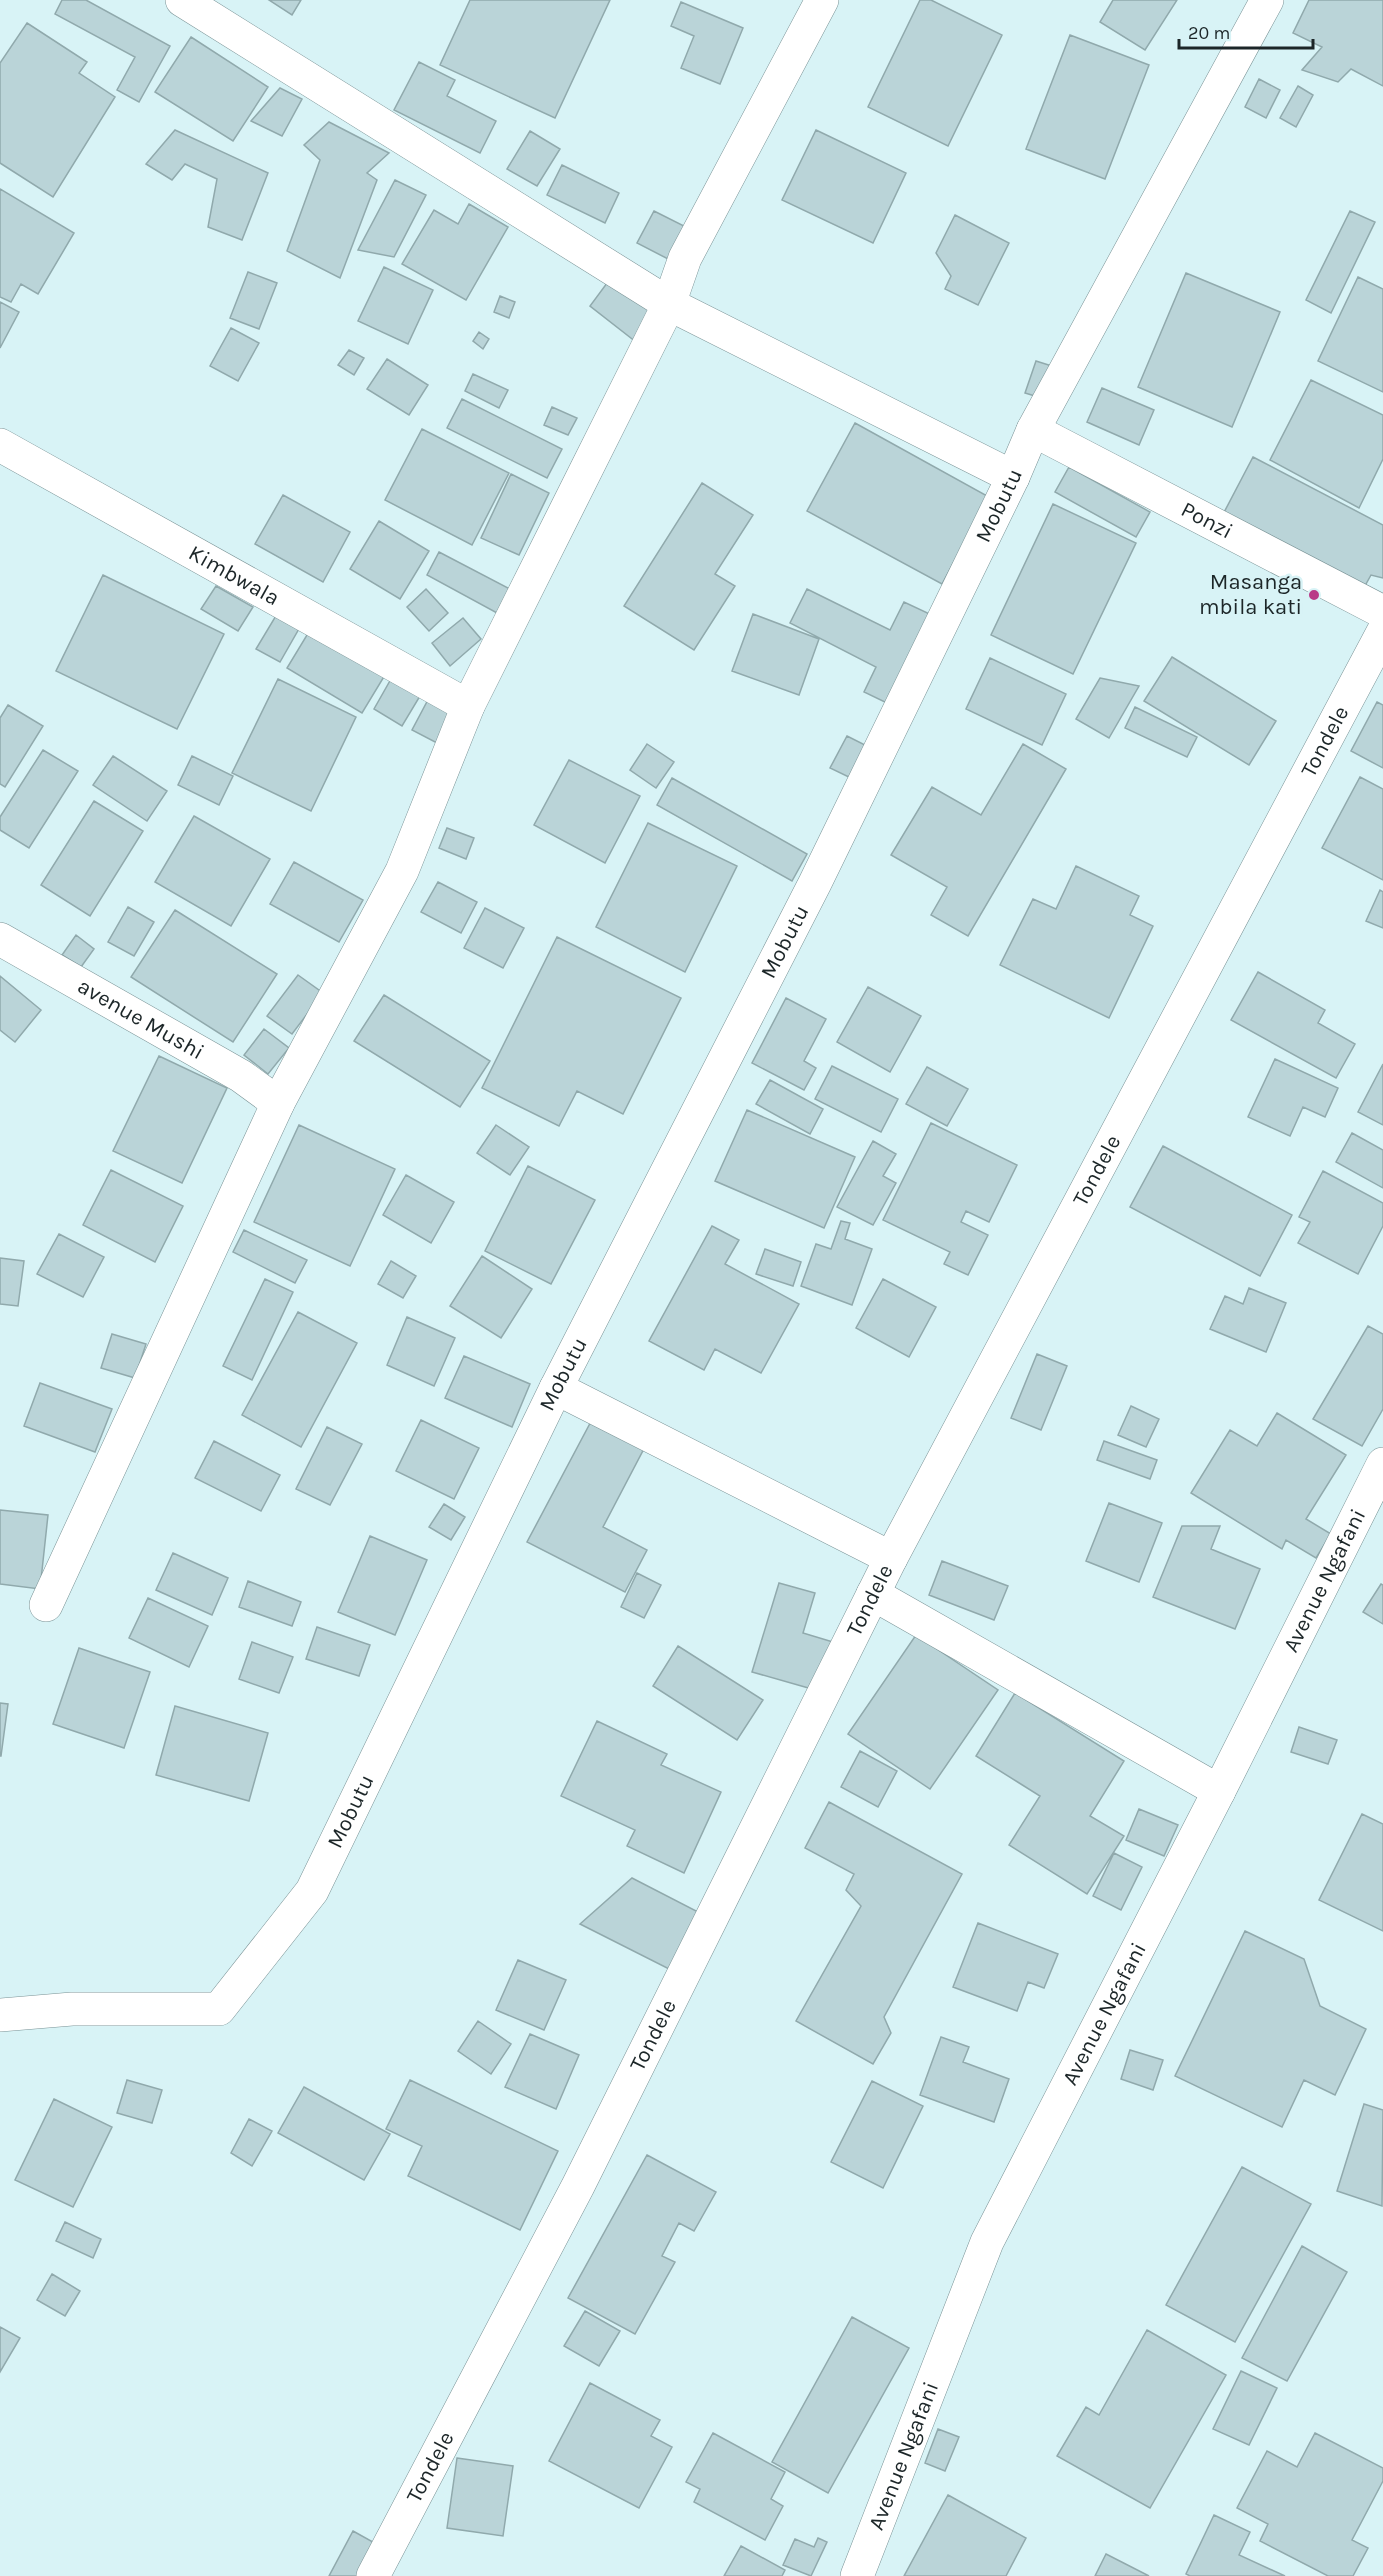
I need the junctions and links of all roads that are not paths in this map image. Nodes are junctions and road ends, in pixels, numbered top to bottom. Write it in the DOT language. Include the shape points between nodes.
graph roads {
  1 [pos="182,0"];
  2 [pos="822,0"];
  3 [pos="1267,0"];
  4 [pos="669,304"];
  5 [pos="1033,430"];
  6 [pos="0,445"];
  7 [pos="1013,477"];
  8 [pos="1382,631"];
  9 [pos="468,706"];
  10 [pos="0,939"];
  11 [pos="278,1103"];
  12 [pos="556,1388"];
  13 [pos="1383,1464"];
  14 [pos="891,1558"];
  15 [pos="873,1594"];
  16 [pos="46,1605"];
  17 [pos="1219,1791"];
  18 [pos="0,2015"];
  19 [pos="373,2576"];
  20 [pos="857,2576"];
  1 -- 4 [label="street"];
  2 -- 4 [label="street" via="686,258"];
  3 -- 5 [label="street, Mobutu"];
  4 -- 7 [label="street"];
  4 -- 9 [label="street"];
  5 -- 7 [label="street, Mobutu"];
  5 -- 8 [label="street, Ponzi"];
  6 -- 9 [label="street, Kimbwala"];
  7 -- 12 [label="street, Mobutu" via="815,883"];
  8 -- 14 [label="street, Tondele"];
  9 -- 11 [label="street" via="402,871"];
  10 -- 11 [label="street, avenue Mushi" via="241,1076"];
  11 -- 16 [label="street"];
  12 -- 14 [label="street"];
  12 -- 18 [label="street, Mobutu" via="312,1891 219,2009 72,2009"];
  13 -- 17 [label="street, Avenue Ngafani"];
  14 -- 15 [label="street, Tondele"];
  15 -- 17 [label="street"];
  15 -- 19 [label="street, Tondele" via="579,2186"];
  17 -- 20 [label="street, Avenue Ngafani" via="987,2242"];
}
